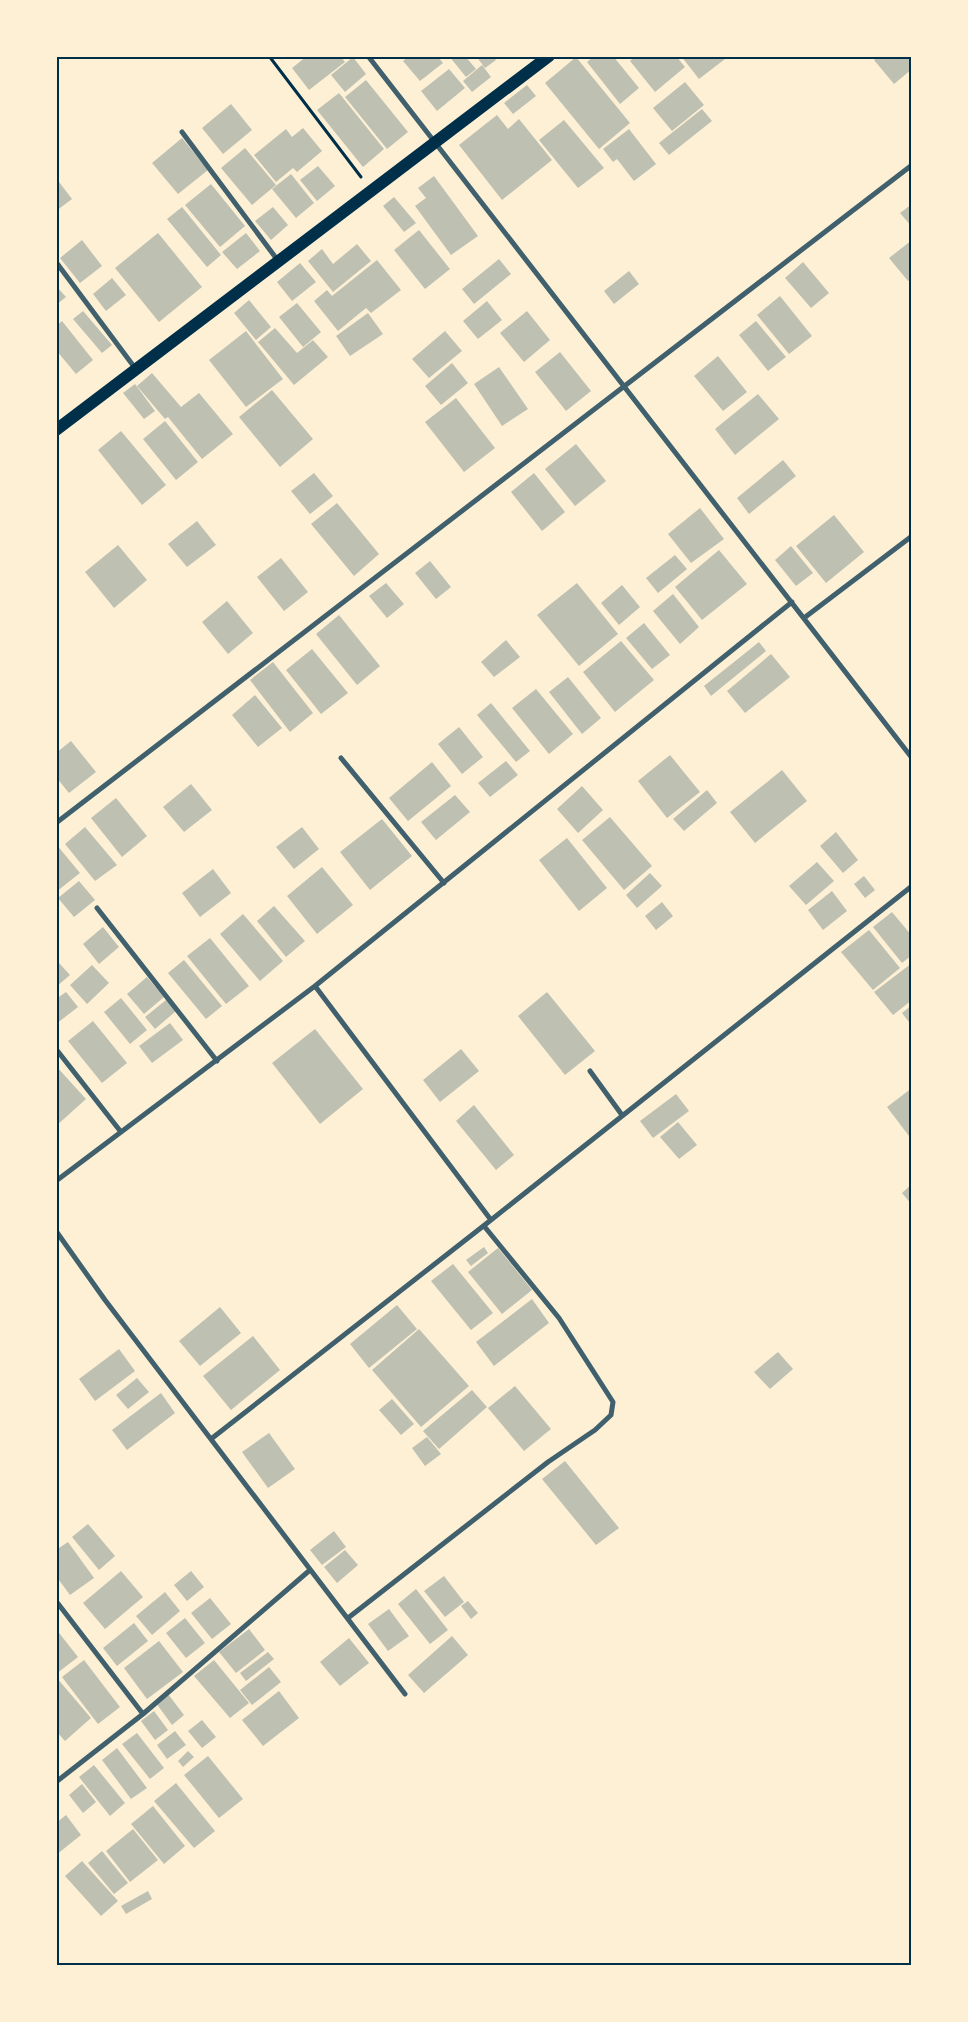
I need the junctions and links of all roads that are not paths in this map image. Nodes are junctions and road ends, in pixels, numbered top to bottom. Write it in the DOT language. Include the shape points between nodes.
graph roads {
  1 [pos="368,56"];
  2 [pos="549,56"];
  3 [pos="182,132"];
  4 [pos="435,144"];
  5 [pos="912,165"];
  6 [pos="56,262"];
  7 [pos="278,262"];
  8 [pos="136,370"];
  9 [pos="626,388"];
  10 [pos="56,430"];
  11 [pos="912,536"];
  12 [pos="792,602"];
  13 [pos="804,618"];
  14 [pos="341,758"];
  15 [pos="912,758"];
  16 [pos="56,823"];
  17 [pos="444,883"];
  18 [pos="912,886"];
  19 [pos="97,908"];
  20 [pos="315,986"];
  21 [pos="56,1049"];
  22 [pos="217,1061"];
  23 [pos="590,1071"];
  24 [pos="622,1115"];
  25 [pos="121,1132"];
  26 [pos="56,1181"];
  27 [pos="491,1220"];
  28 [pos="484,1226"];
  29 [pos="56,1231"];
  30 [pos="211,1439"];
  31 [pos="310,1570"];
  32 [pos="56,1601"];
  33 [pos="348,1618"];
  34 [pos="405,1694"];
  35 [pos="143,1714"];
  36 [pos="56,1782"];
  1 -- 4 [label="street"];
  2 -- 4 [label="main road"];
  3 -- 7 [label="street"];
  4 -- 7 [label="main road"];
  4 -- 9 [label="street"];
  5 -- 9 [label="street"];
  6 -- 8 [label="street"];
  7 -- 8 [label="main road"];
  8 -- 10 [label="main road"];
  9 -- 12 [label="street"];
  9 -- 16 [label="street" via="328,612"];
  11 -- 13 [label="street"];
  12 -- 13 [label="street"];
  12 -- 17 [label="street"];
  13 -- 15 [label="street"];
  14 -- 17 [label="street"];
  17 -- 20 [label="street"];
  18 -- 24 [label="street"];
  19 -- 22 [label="street"];
  20 -- 22 [label="street"];
  20 -- 27 [label="street"];
  21 -- 25 [label="street"];
  22 -- 25 [label="street"];
  23 -- 24 [label="street"];
  24 -- 27 [label="street"];
  25 -- 26 [label="street"];
  27 -- 28 [label="street"];
  28 -- 30 [label="street"];
  28 -- 33 [label="street" via="559,1318 613,1402 611,1415"];
  29 -- 30 [label="street"];
  30 -- 31 [label="street"];
  31 -- 33 [label="street"];
  31 -- 35 [label="street"];
  32 -- 35 [label="street"];
  33 -- 34 [label="street"];
  35 -- 36 [label="street"];
}
